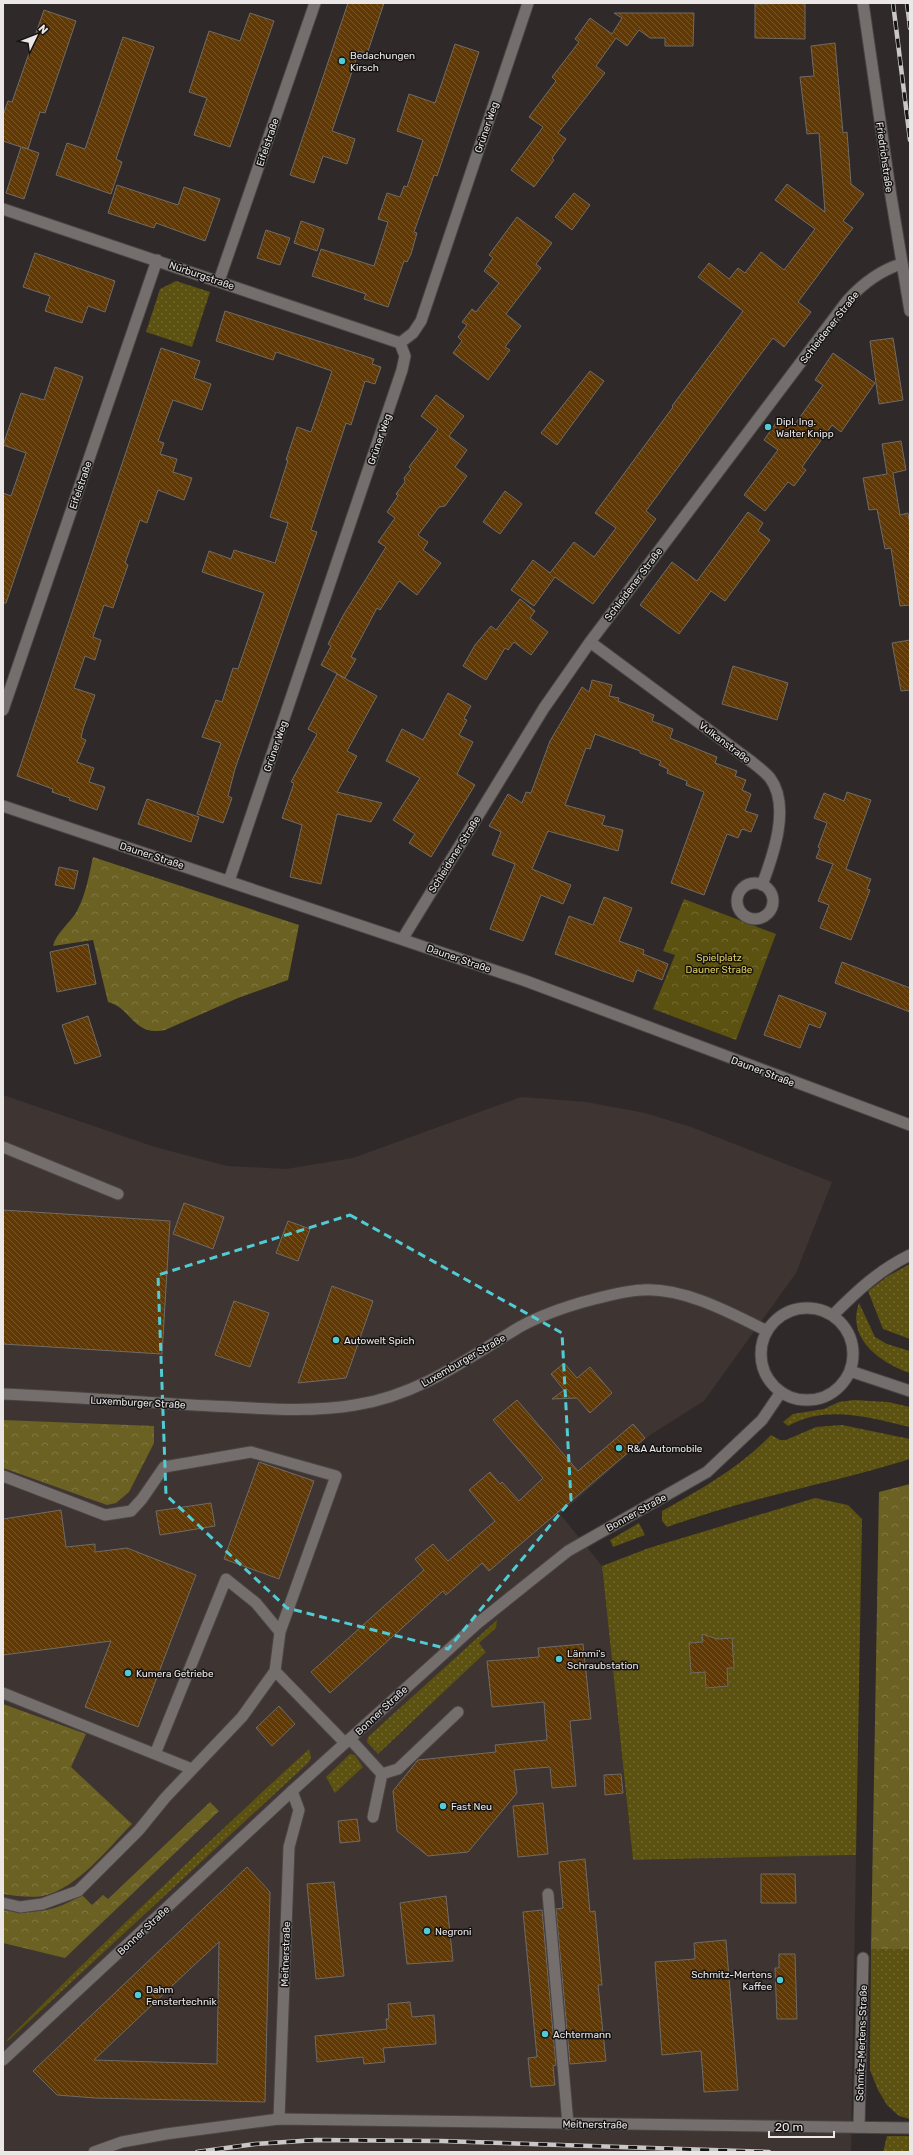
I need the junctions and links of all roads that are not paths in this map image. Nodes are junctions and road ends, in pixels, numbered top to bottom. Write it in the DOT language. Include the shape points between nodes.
graph roads {
  1 [pos="315,3"];
  2 [pos="528,3"];
  3 [pos="863,3"];
  4 [pos="3,209"];
  5 [pos="157,260"];
  6 [pos="901,264"];
  7 [pos="219,281"];
  8 [pos="910,311"];
  9 [pos="400,343"];
  10 [pos="590,642"];
  11 [pos="3,710"];
  12 [pos="3,806"];
  13 [pos="229,881"];
  14 [pos="762,885"];
  15 [pos="402,938"];
  16 [pos="910,1125"];
  17 [pos="3,1147"];
  18 [pos="118,1194"];
  19 [pos="910,1255"];
  20 [pos="833,1316"];
  21 [pos="767,1330"];
  22 [pos="850,1371"];
  23 [pos="910,1391"];
  24 [pos="781,1392"];
  25 [pos="3,1394"];
  26 [pos="3,1476"];
  27 [pos="280,1632"];
  28 [pos="275,1671"];
  29 [pos="3,1693"];
  30 [pos="458,1712"];
  31 [pos="348,1741"];
  32 [pos="155,1754"];
  33 [pos="192,1769"];
  34 [pos="382,1774"];
  35 [pos="292,1791"];
  36 [pos="373,1817"];
  37 [pos="548,1894"];
  38 [pos="3,1903"];
  39 [pos="863,1958"];
  40 [pos="3,2060"];
  41 [pos="280,2119"];
  42 [pos="568,2124"];
  43 [pos="859,2127"];
  44 [pos="910,2128"];
  45 [pos="94,2152"];
  1 -- 7 [label="street, Eifelstraße"];
  2 -- 9 [label="street, Grüner Weg" via="422,321 413,333"];
  3 -- 6 [label="street, Friedrichstraße"];
  4 -- 5 [label="street, Nürburgstraße"];
  5 -- 7 [label="street, Nürburgstraße"];
  5 -- 11 [label="street, Eifelstraße"];
  6 -- 8 [label="street, Friedrichstraße"];
  6 -- 10 [label="street, Schleidener Straße" via="884,269 872,277 847,301"];
  7 -- 9 [label="street, Nürburgstraße"];
  9 -- 13 [label="street, Grüner Weg" via="405,356 402,370"];
  10 -- 14 [label="street, Vulkanstraße" via="752,762 770,779 778,801 779,827 773,855"];
  10 -- 15 [label="street, Schleidener Straße" via="544,708"];
  12 -- 13 [label="street, Dauner Straße"];
  13 -- 15 [label="street, Dauner Straße"];
  15 -- 16 [label="street, Dauner Straße" via="526,981"];
  17 -- 18 [label="street"];
  19 -- 20 [label="street" via="891,1264 871,1279"];
  20 -- 21 [label="street" via="819,1309 789,1311"];
  20 -- 22 [label="street" via="844,1326 851,1341 853,1356"];
  21 -- 24 [label="street" via="762,1343 764,1371"];
  21 -- 25 [label="street, Luxemburger Straße" via="694,1299 673,1293 644,1290 610,1294 538,1317 434,1379 382,1401 353,1406 325,1409 249,1408"];
  22 -- 23 [label="street"];
  22 -- 24 [label="street" via="843,1383 833,1392 820,1398 794,1398"];
  24 -- 31 [label="street, Bonner Straße" via="762,1420 707,1472 568,1552 478,1623"];
  26 -- 27 [label="street" via="105,1515 131,1511 164,1467 251,1452 336,1476"];
  27 -- 28 [label="street"];
  27 -- 32 [label="street" via="256,1603 226,1579"];
  28 -- 31 [label="street"];
  28 -- 33 [label="street" via="242,1717"];
  29 -- 32 [label="street"];
  30 -- 34 [label="street" via="398,1769"];
  31 -- 34 [label="street"];
  31 -- 35 [label="street, Bonner Straße"];
  32 -- 33 [label="street"];
  33 -- 38 [label="street" via="139,1830 78,1891 42,1904 20,1907"];
  34 -- 36 [label="street"];
  35 -- 40 [label="street, Bonner Straße"];
  35 -- 41 [label="street, Meitnerstraße" via="299,1810 289,1847"];
  37 -- 42 [label="street"];
  39 -- 43 [label="street, Schmitz-Mertens-Straße"];
  41 -- 42 [label="street, Meitnerstraße"];
  41 -- 45 [label="street, Meitnerstraße" via="166,2134 122,2142"];
  42 -- 43 [label="street, Meitnerstraße"];
  43 -- 44 [label="street, Meitnerstraße"];
}
